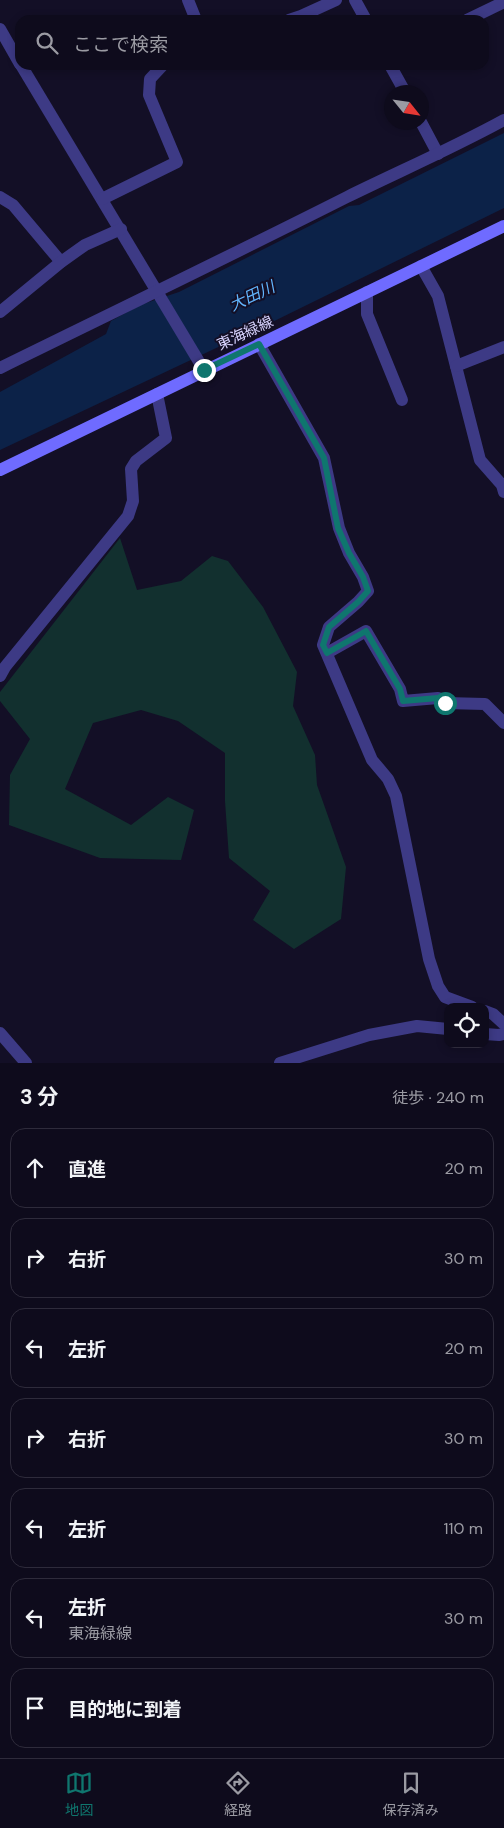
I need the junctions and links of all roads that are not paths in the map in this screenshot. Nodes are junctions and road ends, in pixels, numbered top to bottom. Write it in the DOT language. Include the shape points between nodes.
graph roads {
  1 [pos="188,0"];
  2 [pos="336,0"];
  3 [pos="355,0"];
  4 [pos="504,2"];
  5 [pos="194,15"];
  6 [pos="303,15"];
  7 [pos="363,15"];
  8 [pos="477,15"];
  9 [pos="0,29"];
  10 [pos="15,55"];
  11 [pos="24,70"];
  12 [pos="158,70"];
  13 [pos="393,70"];
  14 [pos="401,85"];
  15 [pos="504,120"];
  16 [pos="425,130"];
  17 [pos="438,154"];
  18 [pos="0,197"];
  19 [pos="102,199"];
  20 [pos="504,226"];
  21 [pos="121,229"];
  22 [pos="61,262"];
  23 [pos="421,266"];
  24 [pos="159,292"];
  25 [pos="367,292"];
  26 [pos="0,312"];
  27 [pos="259,344"];
  28 [pos="504,347"];
  29 [pos="456,366"];
  30 [pos="202,367"];
  31 [pos="0,368"];
  32 [pos="157,394"];
  33 [pos="402,400"];
  34 [pos="0,470"];
  35 [pos="504,492"];
  36 [pos="327,653"];
  37 [pos="0,676"];
  38 [pos="504,723"];
  39 [pos="461,1003"];
  40 [pos="489,1012"];
  41 [pos="504,1024"];
  42 [pos="444,1029"];
  43 [pos="0,1033"];
  44 [pos="489,1034"];
  45 [pos="504,1034"];
  46 [pos="26,1063"];
  47 [pos="280,1063"];
  1 -- 5 [label="street"];
  2 -- 6 [label="street"];
  3 -- 7 [label="street"];
  4 -- 8 [label="street"];
  9 -- 10 [label="street"];
  11 -- 19 [label="street"];
  12 -- 19 [label="street" via="150,79 149,96 177,162"];
  13 -- 14 [label="street"];
  15 -- 17 [label="street"];
  16 -- 17 [label="street"];
  17 -- 24 [label="street"];
  18 -- 22 [label="street" via="13,205"];
  19 -- 21 [label="street"];
  20 -- 23 [label="main road, 東海緑線"];
  21 -- 22 [label="street" via="86,245"];
  21 -- 24 [label="street"];
  22 -- 26 [label="street"];
  23 -- 25 [label="main road, 東海緑線"];
  23 -- 29 [label="street" via="438,296"];
  24 -- 30 [label="street"];
  24 -- 31 [label="street"];
  25 -- 27 [label="main road, 東海緑線"];
  25 -- 33 [label="street" via="367,314"];
  27 -- 30 [label="main road, 東海緑線"];
  27 -- 36 [label="street" via="324,458 338,528 368,591 329,627 323,645"];
  28 -- 29 [label="street"];
  29 -- 35 [label="street" via="480,460 502,485"];
  30 -- 32 [label="main road, 東海緑線"];
  32 -- 34 [label="main road, 東海緑線"];
  32 -- 37 [label="street" via="166,438 136,461 131,469 133,501 128,516"];
  36 -- 38 [label="street" via="366,631 400,689 403,701 438,698 445,703 485,704"];
  36 -- 39 [label="street" via="372,760 396,796 428,959 438,986 444,997"];
  40 -- 41 [label="street"];
  42 -- 47 [label="street" via="417,1026 369,1035"];
  43 -- 46 [label="street"];
  44 -- 45 [label="street"];
}
